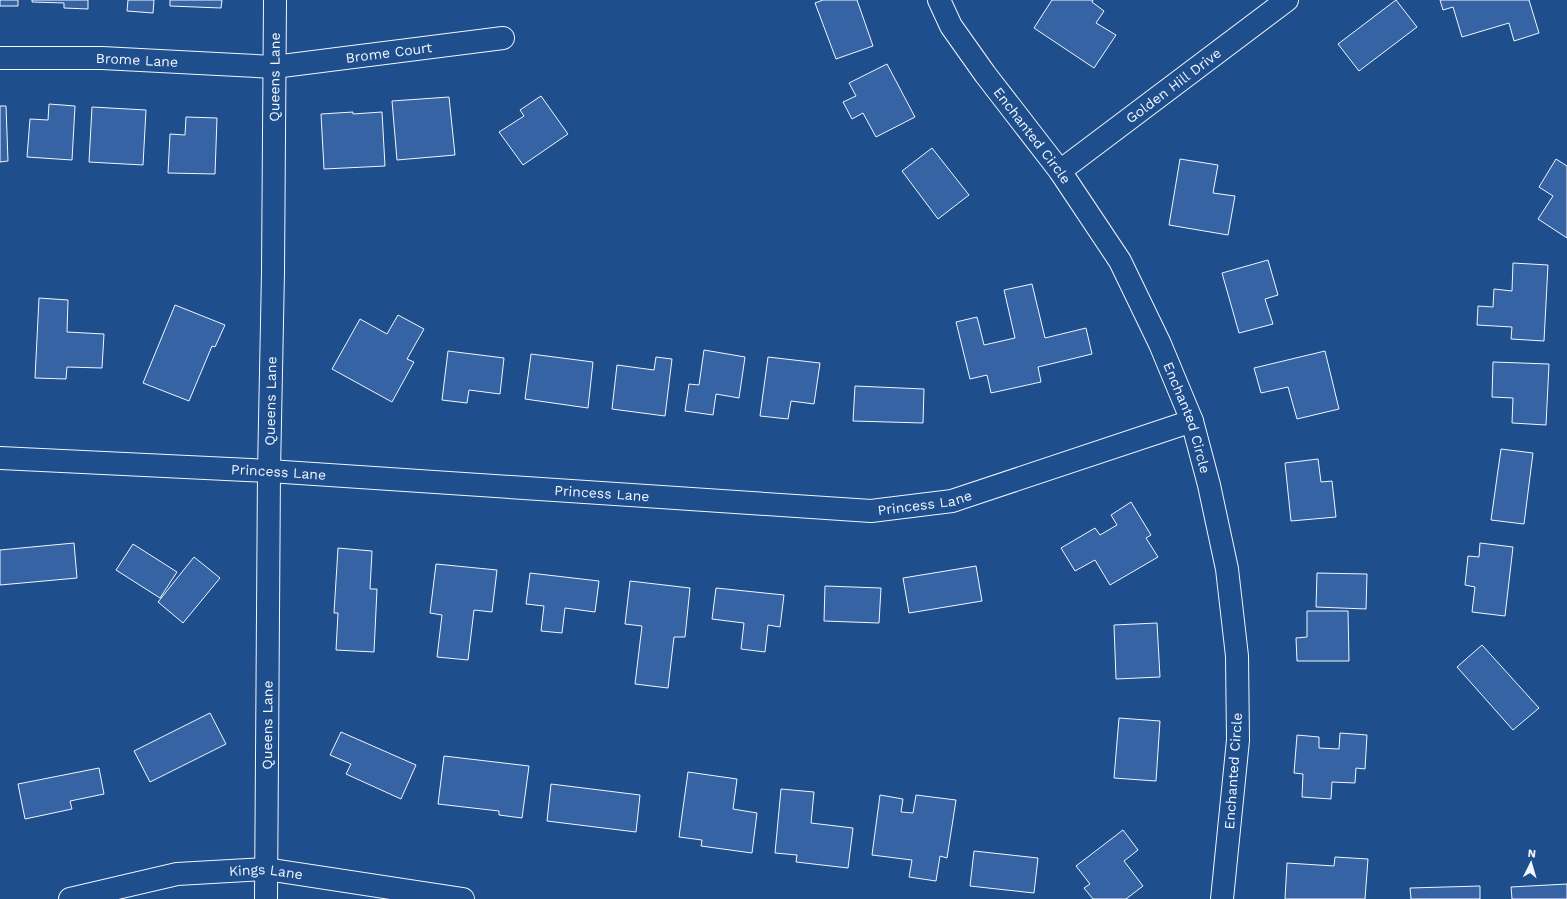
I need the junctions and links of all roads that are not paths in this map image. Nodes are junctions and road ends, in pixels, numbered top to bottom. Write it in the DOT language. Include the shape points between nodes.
graph roads {
  1 [pos="275,0"];
  2 [pos="939,0"];
  3 [pos="1287,0"];
  4 [pos="503,38"];
  5 [pos="0,58"];
  6 [pos="274,67"];
  7 [pos="1060,170"];
  8 [pos="1192,421"];
  9 [pos="0,458"];
  10 [pos="269,471"];
  11 [pos="266,869"];
  12 [pos="70,899"];
  13 [pos="266,899"];
  14 [pos="463,899"];
  15 [pos="1222,899"];
  1 -- 6 [label="street, Queens Lane"];
  2 -- 7 [label="street, Enchanted Circle" via="951,26"];
  3 -- 7 [label="street, Golden Hill Drive"];
  4 -- 6 [label="street, Brome Court"];
  5 -- 6 [label="street, Brome Lane" via="102,58"];
  6 -- 10 [label="street, Queens Lane"];
  7 -- 8 [label="street, Enchanted Circle" via="1120,261 1160,344"];
  8 -- 10 [label="street, Princess Lane" via="952,501 871,511"];
  8 -- 15 [label="street, Enchanted Circle" via="1227,569 1237,656 1238,740"];
  9 -- 10 [label="street, Princess Lane"];
  10 -- 11 [label="street, Queens Lane"];
  11 -- 12 [label="street, Kings Lane" via="177,874"];
  11 -- 13 [label="street, Queens Lane"];
  11 -- 14 [label="street, Kings Lane"];
}
